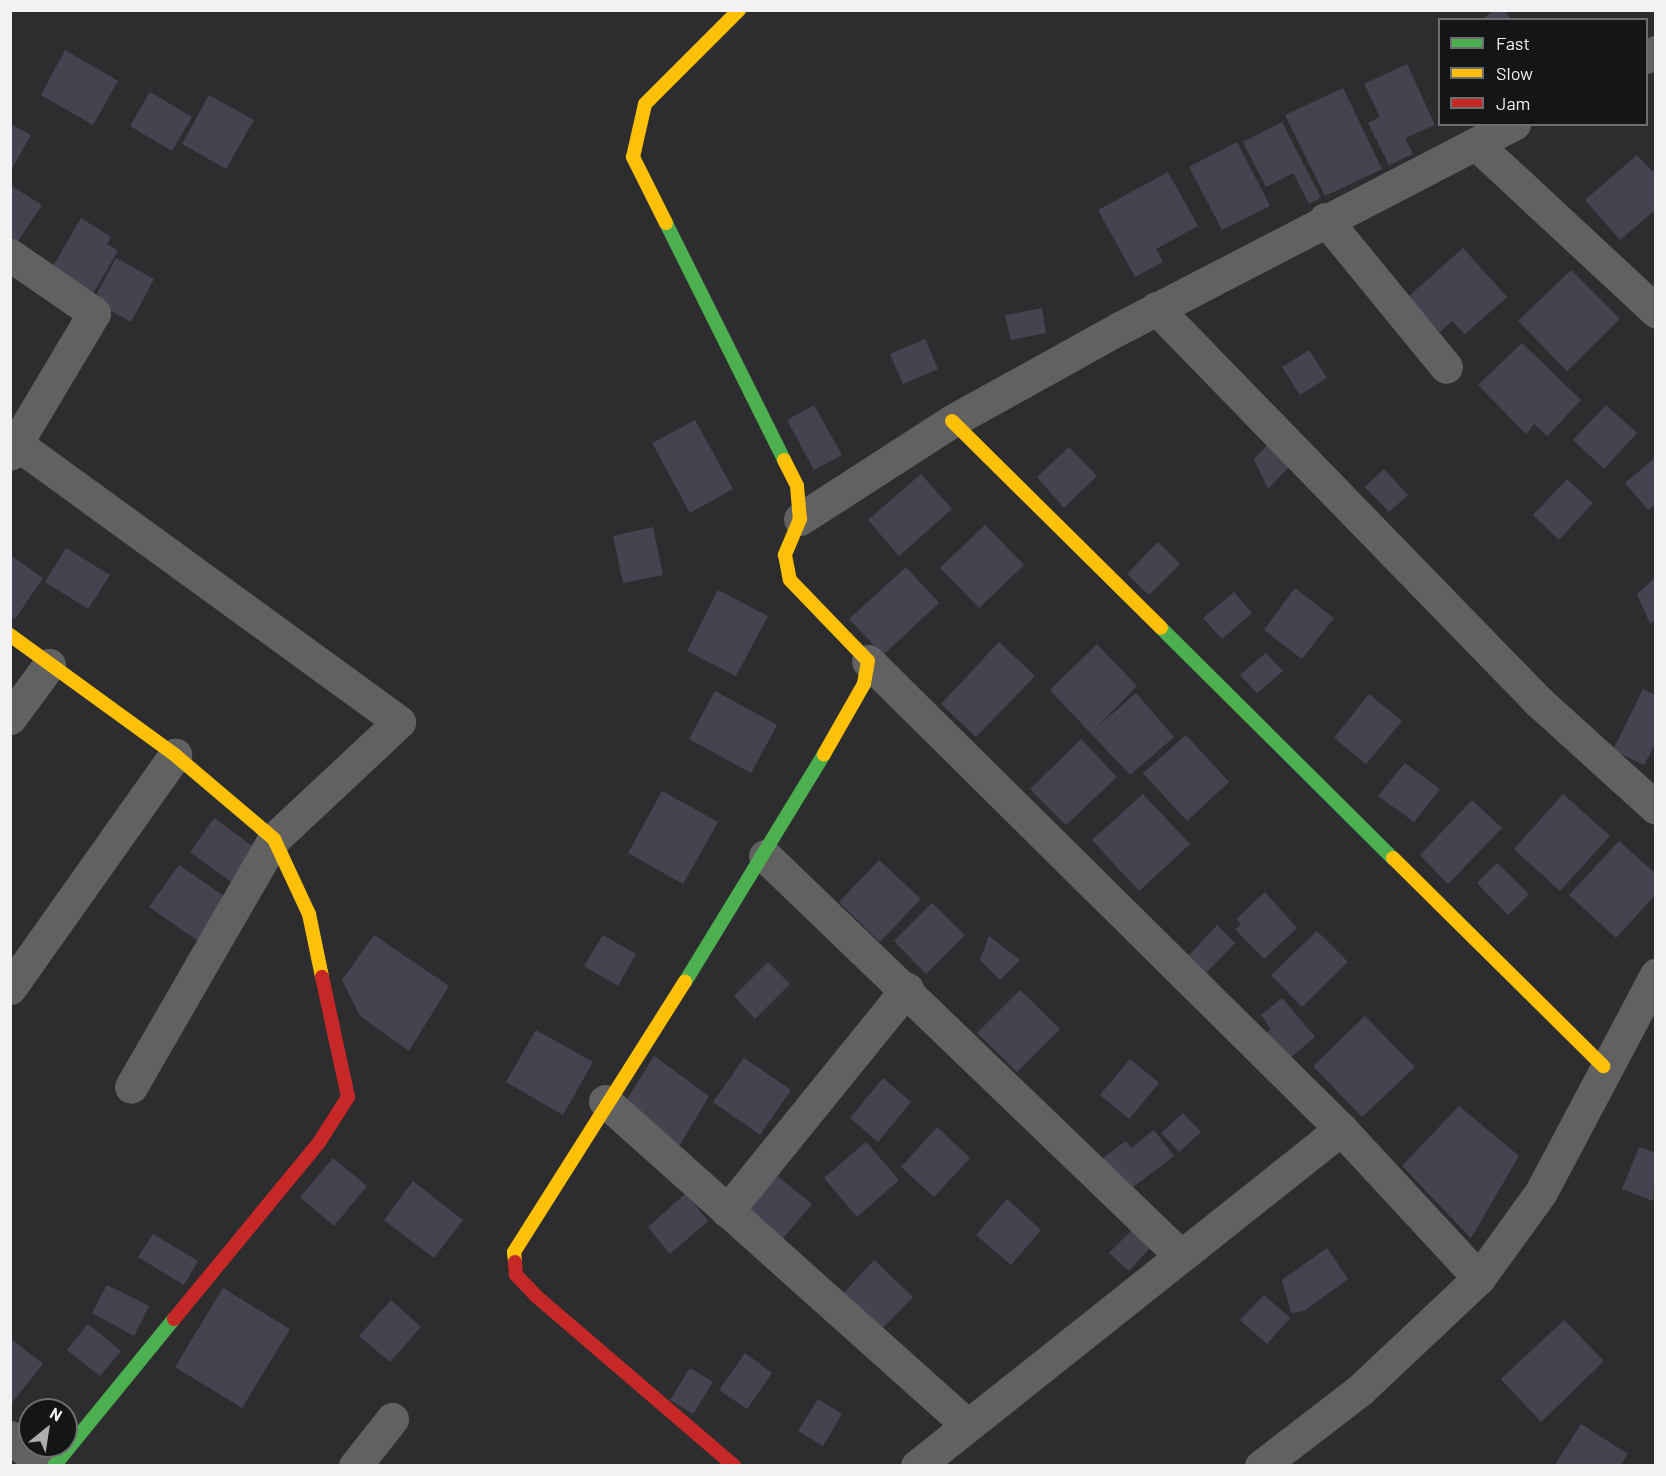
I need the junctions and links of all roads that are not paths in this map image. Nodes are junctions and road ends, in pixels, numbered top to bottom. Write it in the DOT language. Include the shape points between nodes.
graph roads {
  1 [pos="739,10"];
  2 [pos="1510,126"];
  3 [pos="1476,144"];
  4 [pos="1325,219"];
  5 [pos="10,255"];
  6 [pos="1156,308"];
  7 [pos="1656,310"];
  8 [pos="1446,367"];
  9 [pos="952,421"];
  10 [pos="13,445"];
  11 [pos="800,519"];
  12 [pos="10,635"];
  13 [pos="868,662"];
  14 [pos="49,665"];
  15 [pos="10,718"];
  16 [pos="175,755"];
  17 [pos="1656,808"];
  18 [pos="274,839"];
  19 [pos="765,856"];
  20 [pos="1656,975"];
  21 [pos="10,988"];
  22 [pos="907,989"];
  23 [pos="1603,1066"];
  24 [pos="131,1087"];
  25 [pos="605,1101"];
  26 [pos="1341,1129"];
  27 [pos="727,1210"];
  28 [pos="1181,1256"];
  29 [pos="1479,1278"];
  30 [pos="392,1419"];
  31 [pos="967,1425"];
  32 [pos="10,1437"];
  33 [pos="45,1466"];
  34 [pos="54,1466"];
  35 [pos="355,1466"];
  36 [pos="734,1466"];
  37 [pos="917,1466"];
  38 [pos="1261,1466"];
  1 -- 11 [label="street" via="645,104 633,157 797,486"];
  2 -- 3 [label="street"];
  3 -- 4 [label="street"];
  3 -- 7 [label="street"];
  4 -- 6 [label="street"];
  4 -- 8 [label="street"];
  5 -- 10 [label="street" via="94,313"];
  6 -- 9 [label="street"];
  6 -- 17 [label="street" via="1538,701"];
  9 -- 11 [label="street"];
  9 -- 23 [label="street"];
  10 -- 18 [label="street" via="399,722"];
  11 -- 13 [label="street" via="786,555 790,580"];
  12 -- 14 [label="street"];
  13 -- 19 [label="street" via="864,684"];
  13 -- 26 [label="street"];
  14 -- 15 [label="street"];
  14 -- 16 [label="street"];
  16 -- 18 [label="street"];
  16 -- 21 [label="street"];
  18 -- 24 [label="street"];
  18 -- 34 [label="street" via="309,914 348,1097 318,1144"];
  19 -- 22 [label="street"];
  19 -- 25 [label="street"];
  20 -- 23 [label="street"];
  22 -- 27 [label="street"];
  22 -- 28 [label="street"];
  23 -- 29 [label="street" via="1541,1192"];
  25 -- 27 [label="street"];
  25 -- 36 [label="street" via="514,1252 516,1275"];
  26 -- 28 [label="street"];
  26 -- 29 [label="street"];
  27 -- 31 [label="street"];
  28 -- 31 [label="street"];
  29 -- 38 [label="street" via="1360,1390"];
  30 -- 35 [label="street"];
  31 -- 37 [label="street"];
  32 -- 33 [label="street"];
}
